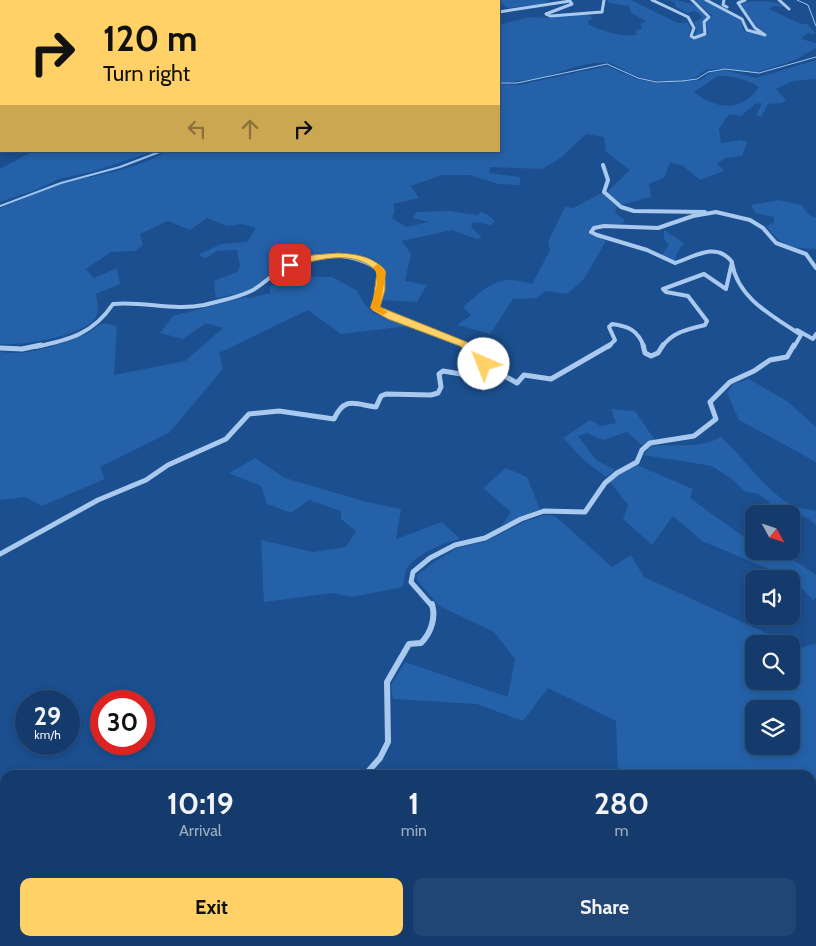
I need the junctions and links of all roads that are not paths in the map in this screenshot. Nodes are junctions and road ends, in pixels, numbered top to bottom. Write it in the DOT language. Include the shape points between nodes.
graph roads {
  1 [pos="604,0"];
  2 [pos="652,0"];
  3 [pos="692,0"];
  4 [pos="706,0"];
  5 [pos="724,0"];
  6 [pos="745,0"];
  7 [pos="779,0"];
  8 [pos="790,10"];
  9 [pos="500,12"];
  10 [pos="735,15"];
  11 [pos="603,165"];
  12 [pos="716,212"];
  13 [pos="732,262"];
  14 [pos="816,268"];
  15 [pos="790,327"];
  16 [pos="816,334"];
  17 [pos="0,348"];
  18 [pos="484,364"];
  19 [pos="0,554"];
  20 [pos="369,770"];
  1 -- 9 [label="street" via="602,12 546,14 572,4 570,1"];
  2 -- 3 [label="street" via="688,16 694,28 691,36 694,38 706,34 704,22 709,17"];
  4 -- 10 [label="street"];
  5 -- 10 [label="street" via="723,5"];
  6 -- 10 [label="street" via="738,3 739,6 755,28 765,35 747,30 745,22"];
  7 -- 8 [label="street"];
  11 -- 12 [label="street" via="608,180 604,192 621,207 656,213 671,210"];
  12 -- 13 [label="street" via="658,228 604,226 591,232 647,250 675,264 703,250 723,255"];
  12 -- 14 [label="street" via="750,220 763,228 776,244 806,254"];
  13 -- 15 [label="street" via="736,280 746,293"];
  13 -- 18 [label="street" via="726,289 719,288 704,274 663,289 688,296 708,321 666,341 658,353 651,356 645,353 638,332 612,324 609,327 615,340 609,346 551,380 524,375 517,383"];
  15 -- 16 [label="street" via="813,339"];
  15 -- 20 [label="street" via="801,335 787,357 770,360 730,382 710,402 716,420 701,432 650,444 642,450 637,462 615,473 585,512 544,511 529,516 485,538 455,545 430,558 413,572 411,582 431,602 434,612 429,636 421,643 409,644 387,682 388,742"];
  17 -- 18 [label="street" via="23,350 88,330 99,323 113,304 182,308 248,293 290,265 338,255 373,262 382,272 375,308 463,344 474,351"];
  18 -- 19 [label="street" via="490,375 490,384 484,388 462,374 444,371 439,374 441,386 438,393 386,394 381,396 376,407 345,403 334,419 295,412 249,414 226,439 168,465 146,480 90,505"];
}
